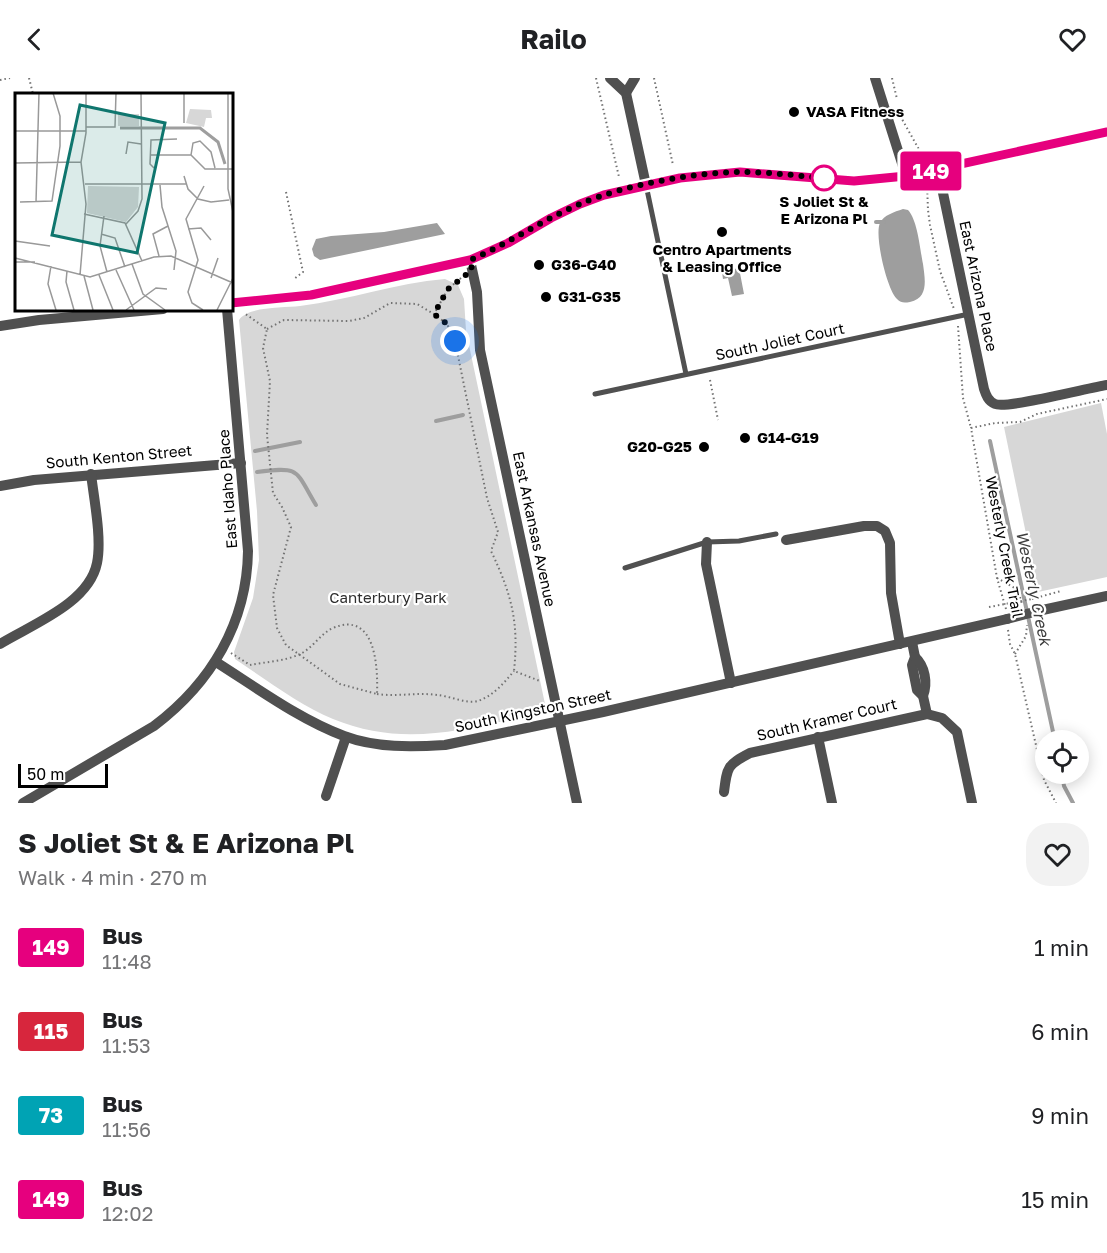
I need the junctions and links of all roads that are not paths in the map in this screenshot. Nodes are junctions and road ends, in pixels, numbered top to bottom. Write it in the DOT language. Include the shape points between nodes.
graph roads {
  1 [pos="610,78"];
  2 [pos="635,78"];
  3 [pos="875,78"];
  4 [pos="626,93"];
  5 [pos="1107,132"];
  6 [pos="938,169"];
  7 [pos="906,176"];
  8 [pos="646,185"];
  9 [pos="471,265"];
  10 [pos="232,303"];
  11 [pos="152,310"];
  12 [pos="227,310"];
  13 [pos="969,314"];
  14 [pos="0,326"];
  15 [pos="686,375"];
  16 [pos="1107,384"];
  17 [pos="595,394"];
  18 [pos="241,463"];
  19 [pos="91,474"];
  20 [pos="0,486"];
  21 [pos="776,534"];
  22 [pos="786,540"];
  23 [pos="707,542"];
  24 [pos="625,568"];
  25 [pos="1107,596"];
  26 [pos="912,642"];
  27 [pos="0,644"];
  28 [pos="900,645"];
  29 [pos="216,662"];
  30 [pos="730,683"];
  31 [pos="927,714"];
  32 [pos="559,721"];
  33 [pos="346,737"];
  34 [pos="818,737"];
  35 [pos="724,792"];
  36 [pos="326,796"];
  37 [pos="23,803"];
  38 [pos="577,803"];
  39 [pos="832,803"];
  40 [pos="972,803"];
  1 -- 4 [label="street"];
  2 -- 4 [label="street"];
  3 -- 7 [label="street"];
  4 -- 8 [label="street"];
  5 -- 6 [label="street"];
  6 -- 7 [label="street"];
  6 -- 13 [label="street, East Arizona Place"];
  7 -- 8 [label="street" via="854,181 740,172"];
  8 -- 9 [label="street" via="580,204"];
  8 -- 15 [label="lane"];
  9 -- 10 [label="street" via="319,293"];
  9 -- 32 [label="street, East Arkansas Avenue" via="477,292 480,350"];
  11 -- 14 [label="street"];
  12 -- 18 [label="street, East Idaho Place"];
  13 -- 15 [label="lane, South Joliet Court"];
  13 -- 16 [label="street, East Arizona Place" via="984,389 996,405 1013,405"];
  15 -- 17 [label="lane, South Joliet Court"];
  18 -- 19 [label="street, South Kenton Street"];
  18 -- 29 [label="street, East Idaho Place" via="248,563 240,607"];
  19 -- 20 [label="street, South Kenton Street"];
  19 -- 27 [label="street" via="98,545 90,582 74,600"];
  21 -- 23 [label="lane"];
  22 -- 28 [label="street" via="864,526 877,526 885,531 890,543 891,593"];
  23 -- 24 [label="lane"];
  23 -- 30 [label="street" via="706,564"];
  25 -- 26 [label="street, South Kingston Street, bridge"];
  26 -- 28 [label="street, South Kingston Street"];
  26 -- 31 [label="street" via="917,690 923,696"];
  28 -- 30 [label="street, South Kingston Street"];
  29 -- 33 [label="street, South Kingston Street" via="307,718"];
  29 -- 37 [label="street" via="189,697 154,726"];
  30 -- 32 [label="street, South Kingston Street"];
  31 -- 34 [label="street, South Kramer Court"];
  31 -- 40 [label="street" via="942,718 957,732"];
  32 -- 33 [label="street, South Kingston Street" via="445,745 397,746"];
  32 -- 38 [label="street, East Arkansas Avenue"];
  33 -- 36 [label="street"];
  34 -- 35 [label="street, South Kramer Court" via="736,760 726,770"];
  34 -- 39 [label="street"];
}
